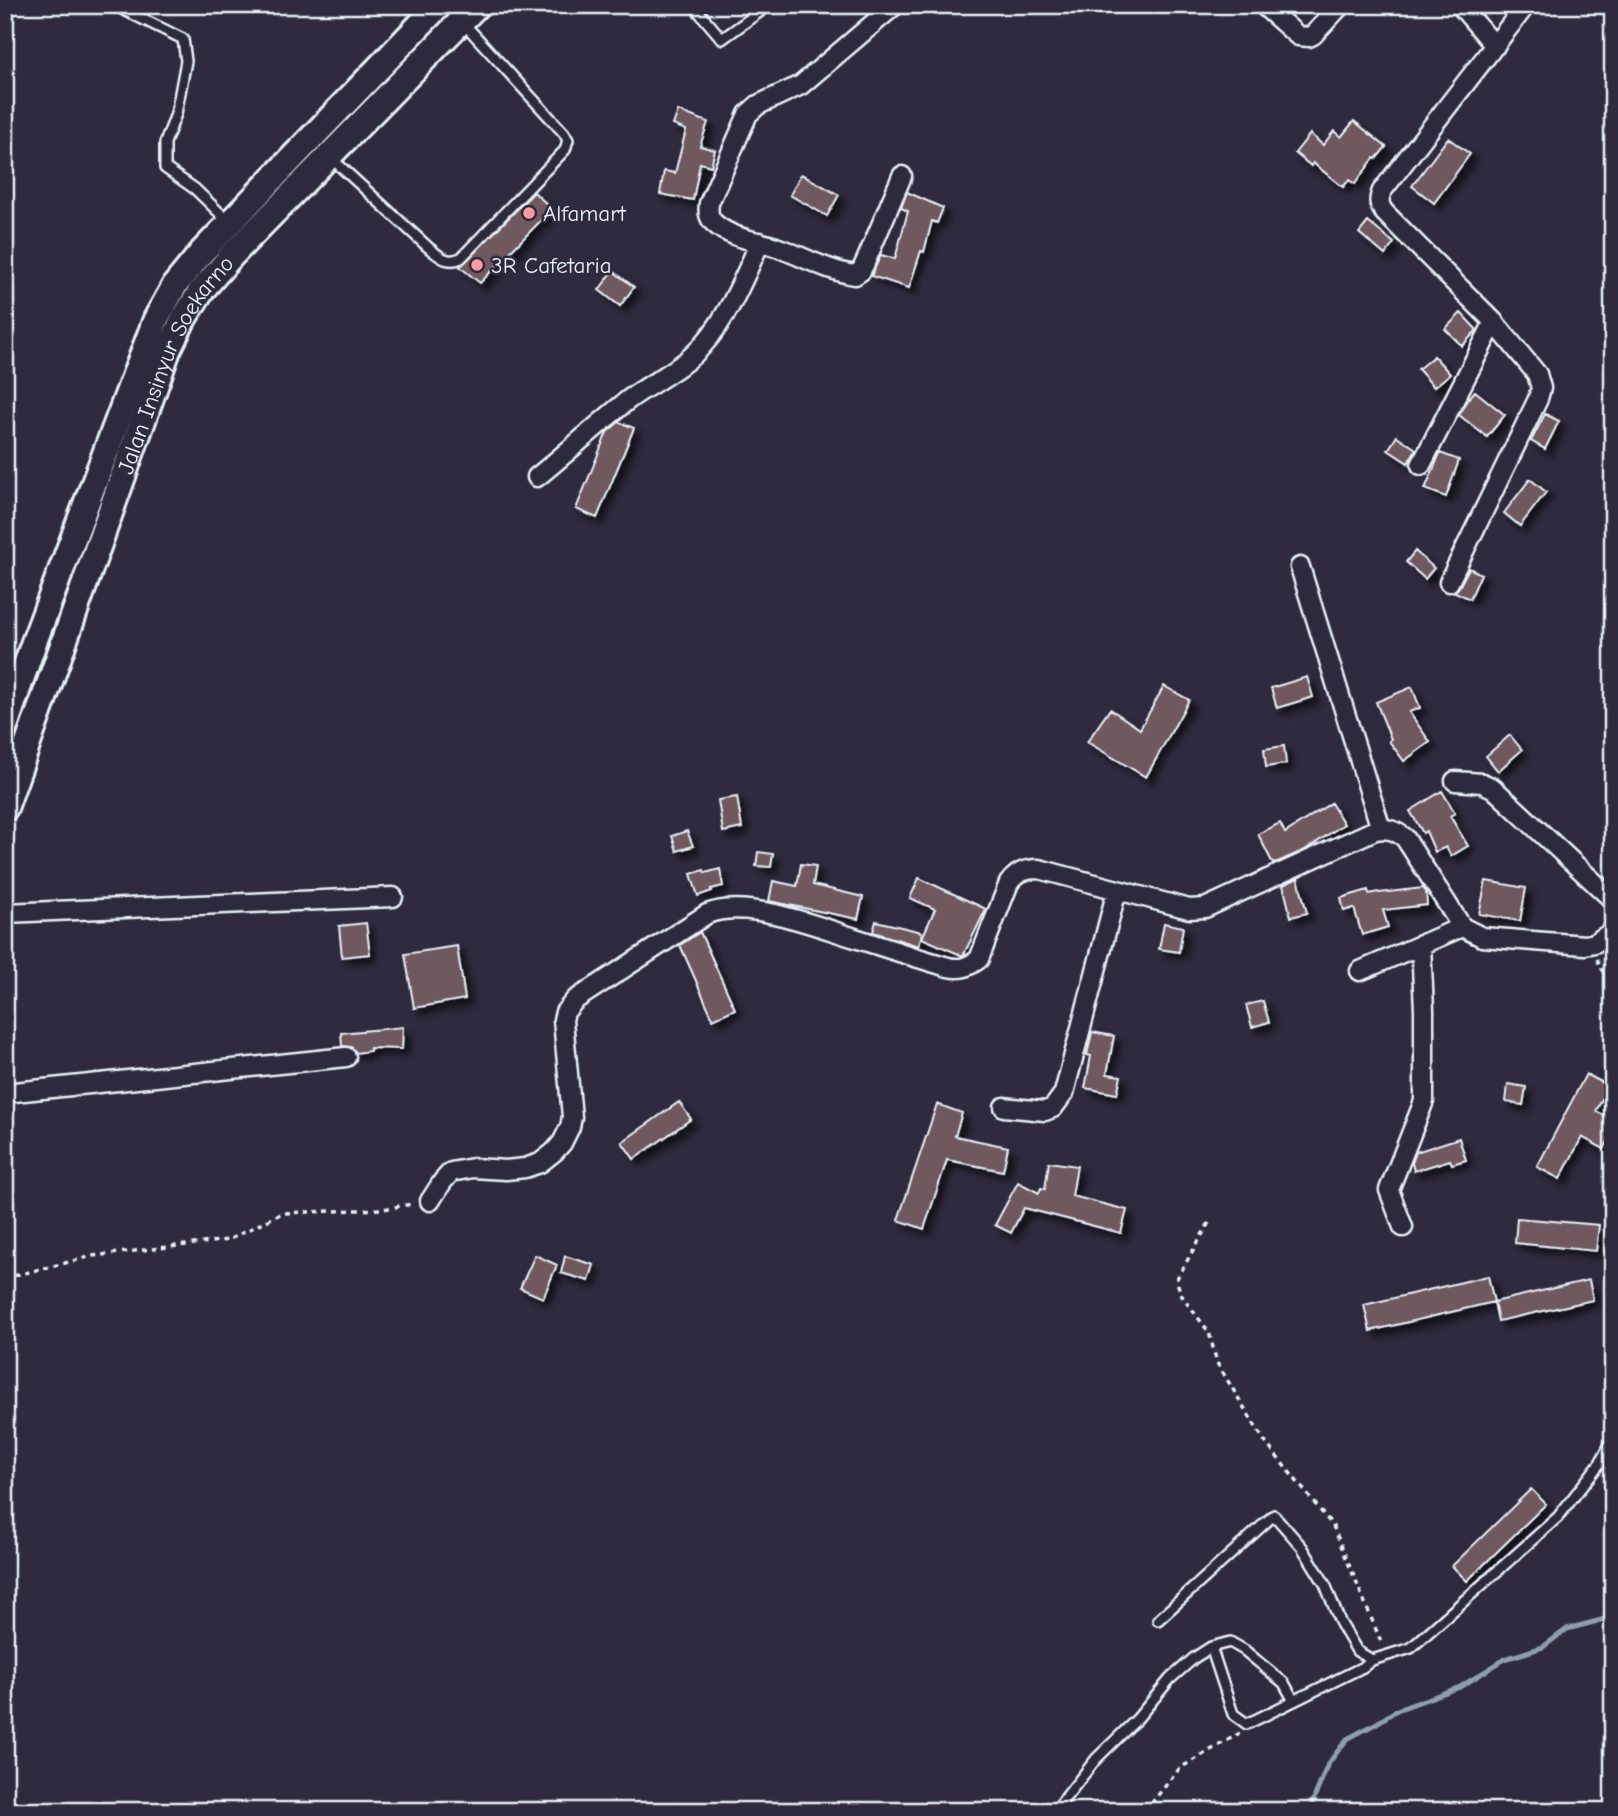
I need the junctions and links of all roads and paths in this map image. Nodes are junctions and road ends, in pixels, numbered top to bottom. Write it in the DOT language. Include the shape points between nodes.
graph roads {
  1 [pos="114,5"];
  2 [pos="439,5"];
  3 [pos="693,5"];
  4 [pos="769,5"];
  5 [pos="895,5"];
  6 [pos="1263,5"];
  7 [pos="1341,5"];
  8 [pos="1460,5"];
  9 [pos="1526,5"];
  10 [pos="461,11"];
  11 [pos="1495,46"];
  12 [pos="329,156"];
  13 [pos="902,176"];
  14 [pos="230,223"];
  15 [pos="760,242"];
  16 [pos="1494,322"];
  17 [pos="1421,465"];
  18 [pos="537,477"];
  19 [pos="1300,567"];
  20 [pos="1449,582"];
  21 [pos="57,583"];
  22 [pos="80,597"];
  23 [pos="5,726"];
  24 [pos="1455,781"];
  25 [pos="5,808"];
  26 [pos="1381,829"];
  27 [pos="1116,890"];
  28 [pos="393,897"];
  29 [pos="1613,900"];
  30 [pos="5,913"];
  31 [pos="1462,927"];
  32 [pos="1613,931"];
  33 [pos="1595,943"];
  34 [pos="1421,944"];
  35 [pos="1360,971"];
  36 [pos="1613,983"];
  37 [pos="346,1057"];
  38 [pos="5,1093"];
  39 [pos="1004,1107"];
  40 [pos="429,1201"];
  41 [pos="1209,1223"];
  42 [pos="1403,1227"];
  43 [pos="5,1278"];
  44 [pos="1613,1439"];
  45 [pos="1158,1620"];
  46 [pos="1211,1647"];
  47 [pos="1383,1647"];
  48 [pos="1372,1660"];
  49 [pos="1294,1701"];
  50 [pos="1055,1811"];
  1 -- 14 [label="lane" via="183,39 186,61 165,144 165,167"];
  2 -- 14 [label="main road, Jalan Insinyur Soekarno"];
  3 -- 4 [label="lane" via="722,39"];
  5 -- 15 [label="street" via="801,85 758,104 748,114 708,212 716,225"];
  6 -- 7 [label="street" via="1303,38 1313,35"];
  8 -- 11 [label="street"];
  9 -- 11 [label="street"];
  10 -- 12 [label="main road, Jalan Insinyur Soekarno"];
  10 -- 12 [label="lane" via="564,133 568,140 565,150 455,260 442,259"];
  11 -- 16 [label="street" via="1382,191 1379,202"];
  12 -- 22 [label="main road, Jalan Insinyur Soekarno" via="233,254 184,318 168,350"];
  13 -- 15 [label="street" via="865,263 855,275"];
  14 -- 21 [label="main road, Jalan Insinyur Soekarno" via="175,285 156,318"];
  15 -- 18 [label="street" via="734,299 702,346"];
  16 -- 17 [label="street"];
  16 -- 20 [label="street" via="1537,374 1541,388"];
  19 -- 26 [label="street"];
  21 -- 22 [label="main road"];
  21 -- 23 [label="main road, Jalan Insinyur Soekarno"];
  22 -- 25 [label="main road, Jalan Insinyur Soekarno"];
  24 -- 29 [label="street" via="1493,788"];
  26 -- 27 [label="street" via="1205,908 1189,909"];
  26 -- 31 [label="street" via="1405,838"];
  27 -- 39 [label="street" via="1064,1093 1054,1108 1045,1111"];
  27 -- 40 [label="street" via="1039,869 1021,872 1009,883 978,959 955,969 767,912 729,909 707,914 575,1000 565,1012 572,1117 567,1135 554,1152 525,1168 451,1172"];
  28 -- 30 [label="street"];
  31 -- 33 [label="street" via="1482,937"];
  31 -- 34 [label="street"];
  32 -- 33 [label="street"];
  33 -- 36 [label="path" via="1601,969"];
  34 -- 35 [label="street"];
  34 -- 42 [label="street" via="1423,1101 1389,1190"];
  37 -- 38 [label="street"];
  40 -- 43 [label="path" via="383,1209 282,1213 228,1240 93,1256"];
  41 -- 47 [label="path" via="1176,1280 1183,1298 1209,1332 1217,1363 1265,1442 1333,1526"];
  44 -- 48 [label="lane" via="1558,1517 1411,1648"];
  45 -- 48 [label="lane" via="1274,1515 1303,1547 1357,1651"];
  46 -- 49 [label="lane" via="1230,1642 1244,1650 1284,1683"];
  46 -- 49 [label="lane" via="1233,1714 1247,1724"];
  46 -- 50 [label="lane" via="1170,1679"];
  48 -- 49 [label="lane"];
}
